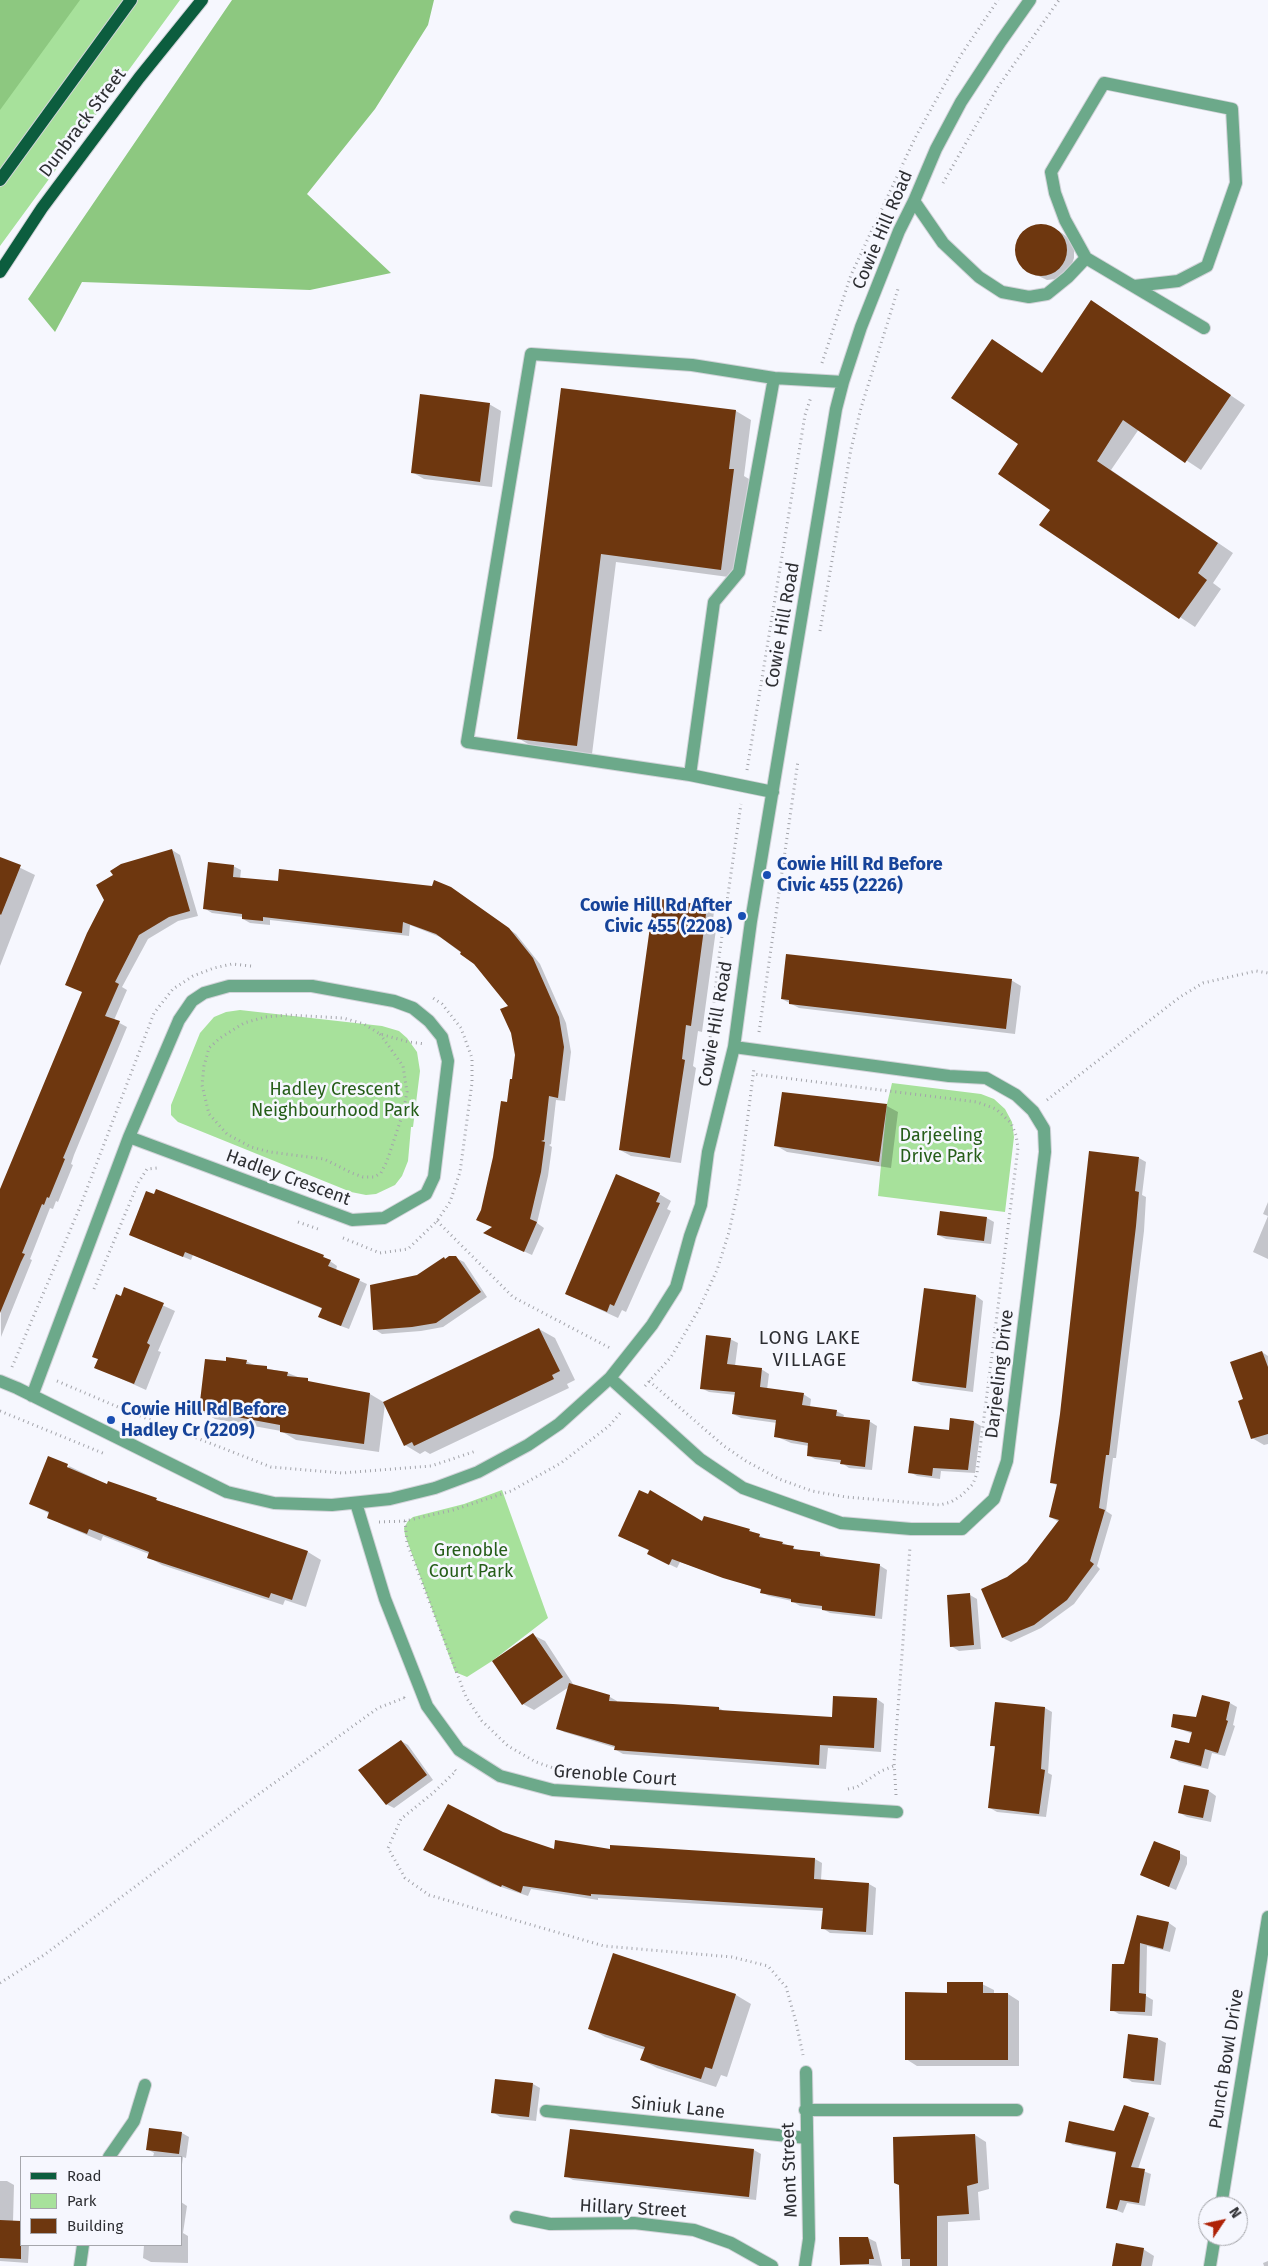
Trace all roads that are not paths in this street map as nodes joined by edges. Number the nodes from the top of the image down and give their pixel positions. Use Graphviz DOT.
graph roads {
  1 [pos="131,0"];
  2 [pos="202,0"];
  3 [pos="1030,0"];
  4 [pos="0,180"];
  5 [pos="914,202"];
  6 [pos="1086,258"];
  7 [pos="0,272"];
  8 [pos="1134,286"];
  9 [pos="1204,328"];
  10 [pos="774,378"];
  11 [pos="843,382"];
  12 [pos="690,775"];
  13 [pos="772,792"];
  14 [pos="734,1048"];
  15 [pos="129,1137"];
  16 [pos="610,1378"];
  17 [pos="0,1381"];
  18 [pos="32,1396"];
  19 [pos="356,1503"];
  20 [pos="896,1812"];
  21 [pos="1268,1917"];
  22 [pos="806,2072"];
  23 [pos="145,2084"];
  24 [pos="806,2110"];
  25 [pos="1017,2110"];
  26 [pos="546,2111"];
  27 [pos="807,2138"];
  28 [pos="110,2156"];
  29 [pos="1222,2196"];
  30 [pos="516,2217"];
  31 [pos="83,2246"];
  32 [pos="1213,2246"];
  33 [pos="80,2266"];
  34 [pos="772,2266"];
  35 [pos="805,2266"];
  36 [pos="1210,2266"];
  1 -- 4 [label="main road, Dunbrack Street"];
  2 -- 7 [label="main road, Dunbrack Street"];
  3 -- 5 [label="street, Cowie Hill Road"];
  5 -- 6 [label="street"];
  5 -- 11 [label="street, Cowie Hill Road"];
  6 -- 8 [label="street"];
  6 -- 8 [label="street"];
  8 -- 9 [label="street"];
  10 -- 11 [label="street"];
  10 -- 12 [label="street"];
  10 -- 12 [label="street"];
  11 -- 13 [label="street, Cowie Hill Road"];
  12 -- 13 [label="street"];
  13 -- 14 [label="street, Cowie Hill Road"];
  14 -- 16 [label="street, Cowie Hill Road"];
  14 -- 16 [label="street, Darjeeling Drive"];
  15 -- 15 [label="street, Hadley Crescent"];
  15 -- 18 [label="street, Hadley Crescent"];
  16 -- 19 [label="street, Cowie Hill Road"];
  17 -- 18 [label="street, Cowie Hill Road"];
  18 -- 19 [label="street, Cowie Hill Road"];
  19 -- 20 [label="street, Grenoble Court"];
  21 -- 29 [label="street, Punch Bowl Drive"];
  22 -- 24 [label="street, Mont Street"];
  23 -- 28 [label="street"];
  24 -- 25 [label="street"];
  24 -- 27 [label="street, Mont Street"];
  26 -- 27 [label="street, Siniuk Lane"];
  27 -- 35 [label="street, Mont Street"];
  30 -- 34 [label="street, Hillary Street"];
  31 -- 33 [label="street"];
  32 -- 36 [label="street"];
}
